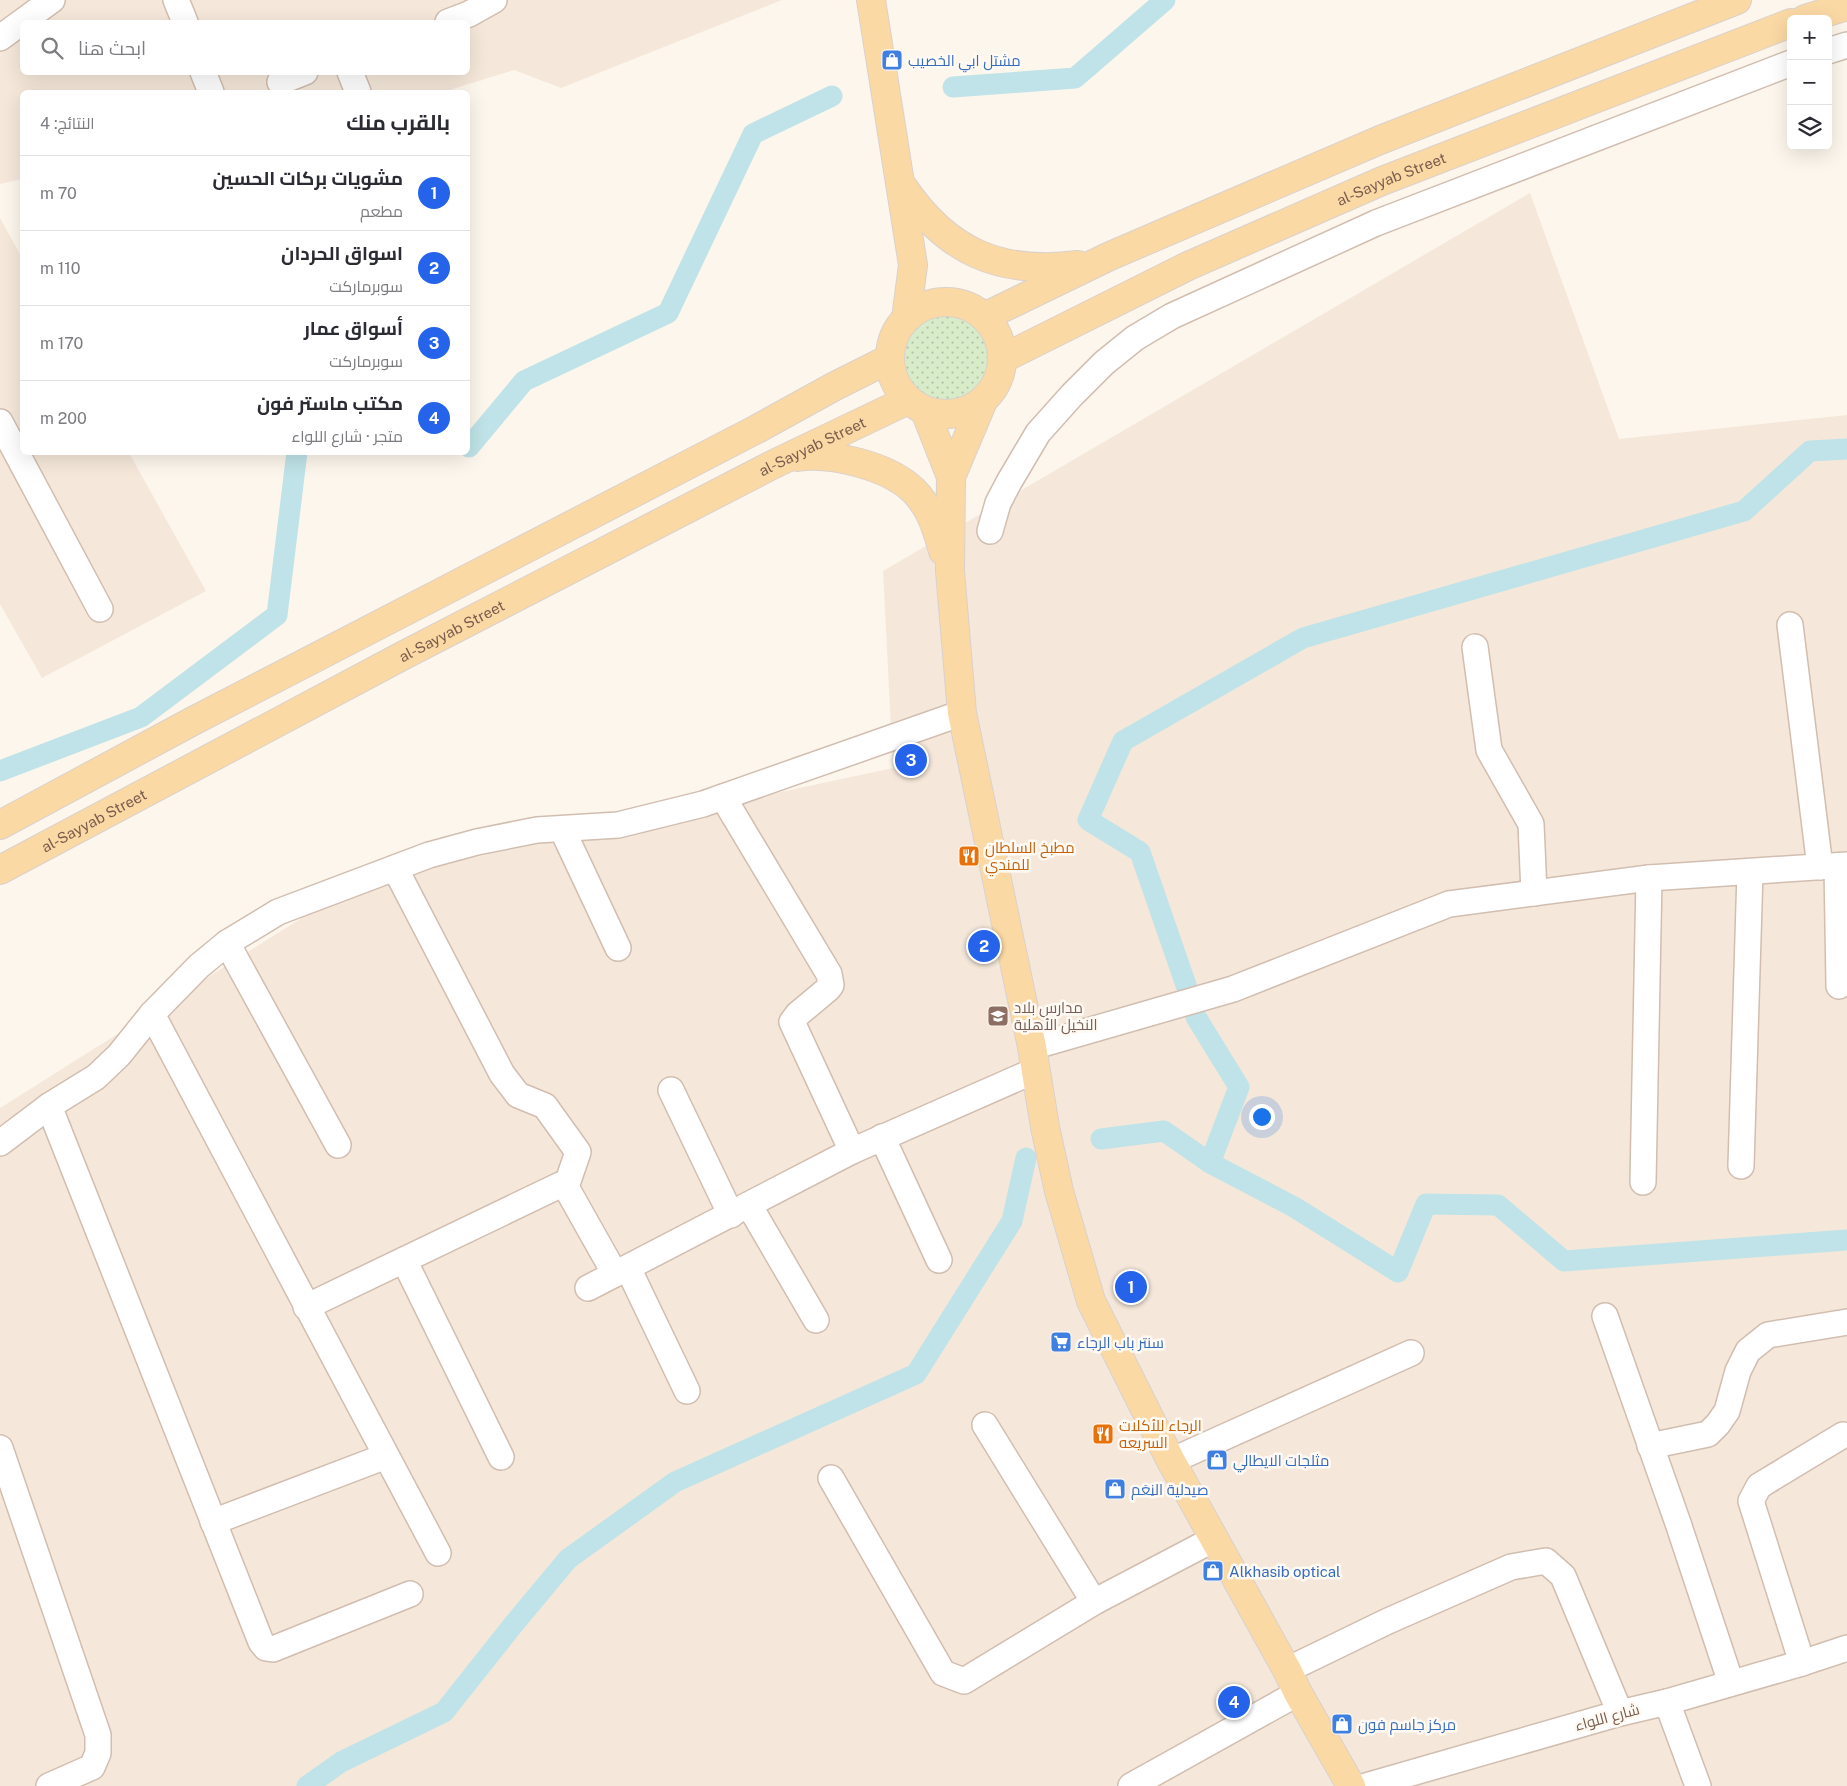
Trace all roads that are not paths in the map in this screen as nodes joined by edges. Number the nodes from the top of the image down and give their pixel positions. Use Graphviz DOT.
graph roads {
  1 [pos="52,0"];
  2 [pos="176,0"];
  3 [pos="494,0"];
  4 [pos="871,0"];
  5 [pos="1737,0"];
  6 [pos="1847,6"];
  7 [pos="1818,15"];
  8 [pos="25,20"];
  9 [pos="183,20"];
  10 [pos="453,20"];
  11 [pos="20,23"];
  12 [pos="1787,25"];
  13 [pos="0,38"];
  14 [pos="1847,46"];
  15 [pos="1832,50"];
  16 [pos="1787,64"];
  17 [pos="204,75"];
  18 [pos="298,75"];
  19 [pos="351,75"];
  20 [pos="280,82"];
  21 [pos="210,90"];
  22 [pos="357,90"];
  23 [pos="900,183"];
  24 [pos="1110,256"];
  25 [pos="913,265"];
  26 [pos="946,302"];
  27 [pos="984,317"];
  28 [pos="906,318"];
  29 [pos="890,359"];
  30 [pos="1002,359"];
  31 [pos="983,401"];
  32 [pos="917,406"];
  33 [pos="0,422"];
  34 [pos="788,458"];
  35 [pos="951,477"];
  36 [pos="990,531"];
  37 [pos="950,571"];
  38 [pos="100,609"];
  39 [pos="1790,625"];
  40 [pos="1475,647"];
  41 [pos="962,713"];
  42 [pos="723,797"];
  43 [pos="0,824"];
  44 [pos="562,829"];
  45 [pos="1835,866"];
  46 [pos="395,868"];
  47 [pos="0,870"];
  48 [pos="1750,872"];
  49 [pos="1649,878"];
  50 [pos="1534,893"];
  51 [pos="227,943"];
  52 [pos="618,948"];
  53 [pos="1839,986"];
  54 [pos="152,1014"];
  55 [pos="1034,1059"];
  56 [pos="671,1090"];
  57 [pos="49,1106"];
  58 [pos="882,1137"];
  59 [pos="0,1143"];
  60 [pos="338,1145"];
  61 [pos="852,1151"];
  62 [pos="1741,1166"];
  63 [pos="1642,1182"];
  64 [pos="566,1186"];
  65 [pos="740,1210"];
  66 [pos="404,1260"];
  67 [pos="939,1260"];
  68 [pos="622,1271"];
  69 [pos="588,1288"];
  70 [pos="306,1307"];
  71 [pos="1605,1316"];
  72 [pos="816,1320"];
  73 [pos="1847,1322"];
  74 [pos="1412,1353"];
  75 [pos="688,1391"];
  76 [pos="985,1425"];
  77 [pos="1844,1435"];
  78 [pos="1650,1446"];
  79 [pos="0,1448"];
  80 [pos="386,1456"];
  81 [pos="500,1457"];
  82 [pos="1171,1460"];
  83 [pos="831,1478"];
  84 [pos="213,1522"];
  85 [pos="1214,1539"];
  86 [pos="438,1553"];
  87 [pos="410,1594"];
  88 [pos="1094,1602"];
  89 [pos="1847,1648"];
  90 [pos="1802,1663"];
  91 [pos="1292,1681"];
  92 [pos="1731,1682"];
  93 [pos="1666,1702"];
  94 [pos="1620,1713"];
  95 [pos="1350,1784"];
  96 [pos="48,1786"];
  97 [pos="1131,1786"];
  98 [pos="1698,1786"];
  1 -- 8 [label="street"];
  2 -- 9 [label="street"];
  3 -- 10 [label="street"];
  4 -- 23 [label="main road"];
  5 -- 24 [label="main road"];
  6 -- 7 [label="main road"];
  11 -- 13 [label="street"];
  12 -- 30 [label="main road, al-Sayyab Street"];
  14 -- 15 [label="street"];
  16 -- 36 [label="street"];
  17 -- 21 [label="street"];
  18 -- 20 [label="street"];
  19 -- 22 [label="street"];
  23 -- 24 [label="main road"];
  23 -- 25 [label="main road"];
  24 -- 27 [label="main road"];
  25 -- 26 [label="main road"];
  25 -- 28 [label="main road"];
  26 -- 27 [label="main road"];
  26 -- 28 [label="main road"];
  27 -- 30 [label="main road"];
  28 -- 29 [label="main road"];
  29 -- 32 [label="main road"];
  29 -- 43 [label="main road"];
  30 -- 31 [label="main road"];
  31 -- 32 [label="main road"];
  31 -- 35 [label="main road"];
  32 -- 34 [label="main road, al-Sayyab Street"];
  32 -- 35 [label="main road"];
  33 -- 38 [label="street"];
  34 -- 37 [label="main road"];
  34 -- 47 [label="main road, al-Sayyab Street"];
  35 -- 37 [label="main road"];
  37 -- 41 [label="main road"];
  39 -- 45 [label="street"];
  40 -- 50 [label="street"];
  41 -- 42 [label="street"];
  41 -- 55 [label="main road"];
  42 -- 44 [label="street"];
  42 -- 61 [label="street"];
  44 -- 46 [label="street"];
  44 -- 52 [label="street"];
  45 -- 48 [label="street"];
  45 -- 53 [label="street"];
  46 -- 51 [label="street"];
  46 -- 64 [label="street"];
  48 -- 49 [label="street"];
  48 -- 62 [label="street"];
  49 -- 50 [label="street"];
  49 -- 63 [label="street"];
  50 -- 55 [label="street"];
  51 -- 54 [label="street"];
  51 -- 60 [label="street"];
  54 -- 57 [label="street"];
  54 -- 70 [label="street"];
  55 -- 58 [label="street"];
  55 -- 82 [label="main road"];
  56 -- 65 [label="street"];
  57 -- 59 [label="street"];
  57 -- 84 [label="street"];
  58 -- 61 [label="street"];
  58 -- 67 [label="street"];
  61 -- 65 [label="street"];
  64 -- 66 [label="street"];
  64 -- 68 [label="street"];
  65 -- 68 [label="street"];
  65 -- 72 [label="street"];
  66 -- 70 [label="street"];
  66 -- 81 [label="street"];
  68 -- 69 [label="street"];
  68 -- 75 [label="street"];
  70 -- 80 [label="street"];
  71 -- 78 [label="street"];
  73 -- 78 [label="street"];
  74 -- 82 [label="street"];
  76 -- 88 [label="street"];
  77 -- 90 [label="street"];
  78 -- 92 [label="street"];
  79 -- 96 [label="street"];
  80 -- 84 [label="street"];
  80 -- 86 [label="street"];
  82 -- 85 [label="main road"];
  83 -- 88 [label="street"];
  84 -- 87 [label="street"];
  85 -- 88 [label="street"];
  85 -- 91 [label="main road"];
  89 -- 90 [label="street, شارع اللواء"];
  90 -- 92 [label="street, شارع اللواء"];
  91 -- 94 [label="street"];
  91 -- 95 [label="main road"];
  91 -- 97 [label="street"];
  92 -- 93 [label="street, شارع اللواء"];
  93 -- 94 [label="street, شارع اللواء"];
  93 -- 98 [label="street"];
  94 -- 95 [label="street, شارع اللواء"];
}
